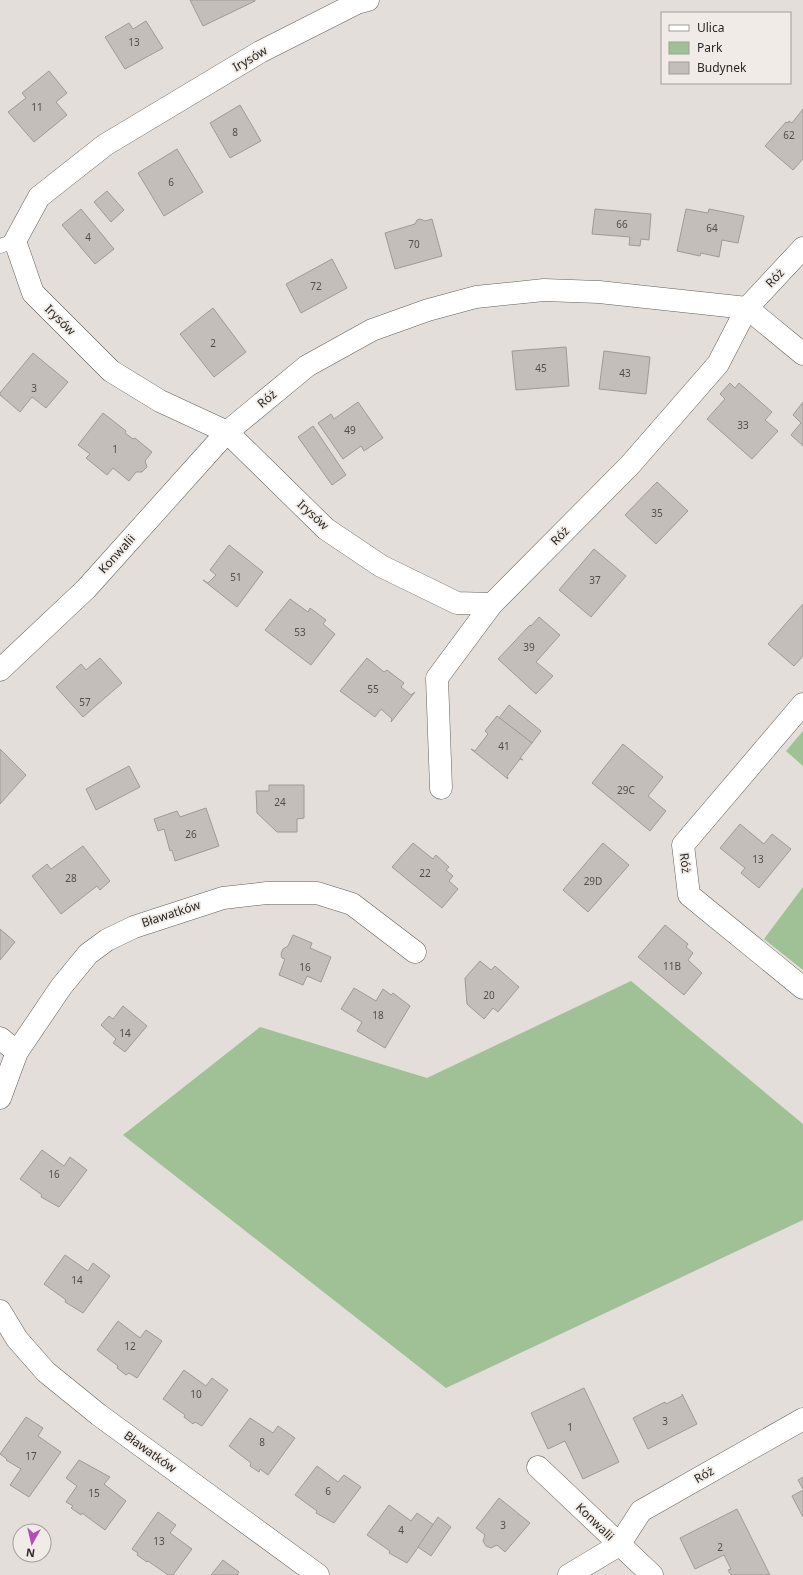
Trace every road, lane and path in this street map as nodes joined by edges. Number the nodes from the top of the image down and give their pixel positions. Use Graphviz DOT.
graph roads {
  1 [pos="368,0"];
  2 [pos="7,243"];
  3 [pos="803,248"];
  4 [pos="747,308"];
  5 [pos="803,354"];
  6 [pos="227,432"];
  7 [pos="492,604"];
  8 [pos="0,670"];
  9 [pos="803,704"];
  10 [pos="441,788"];
  11 [pos="415,952"];
  12 [pos="803,988"];
  13 [pos="0,1038"];
  14 [pos="18,1052"];
  15 [pos="0,1098"];
  16 [pos="0,1311"];
  17 [pos="803,1419"];
  18 [pos="538,1467"];
  19 [pos="619,1545"];
  20 [pos="318,1575"];
  21 [pos="569,1575"];
  22 [pos="652,1575"];
  1 -- 2 [label="street, Irysów"];
  2 -- 6 [label="street, Irysów"];
  3 -- 4 [label="street, Róż"];
  4 -- 5 [label="street"];
  4 -- 6 [label="street, Róż"];
  4 -- 7 [label="street, Róż"];
  6 -- 7 [label="street, Irysów"];
  6 -- 8 [label="street, Konwalii"];
  7 -- 10 [label="street, Róż"];
  9 -- 12 [label="street, Róż"];
  11 -- 14 [label="street, Bławatków"];
  13 -- 14 [label="street"];
  14 -- 15 [label="street, Bławatków"];
  16 -- 20 [label="street, Bławatków"];
  17 -- 19 [label="street, Róż"];
  18 -- 19 [label="street, Konwalii"];
  19 -- 21 [label="street"];
  19 -- 22 [label="street, Konwalii"];
}
